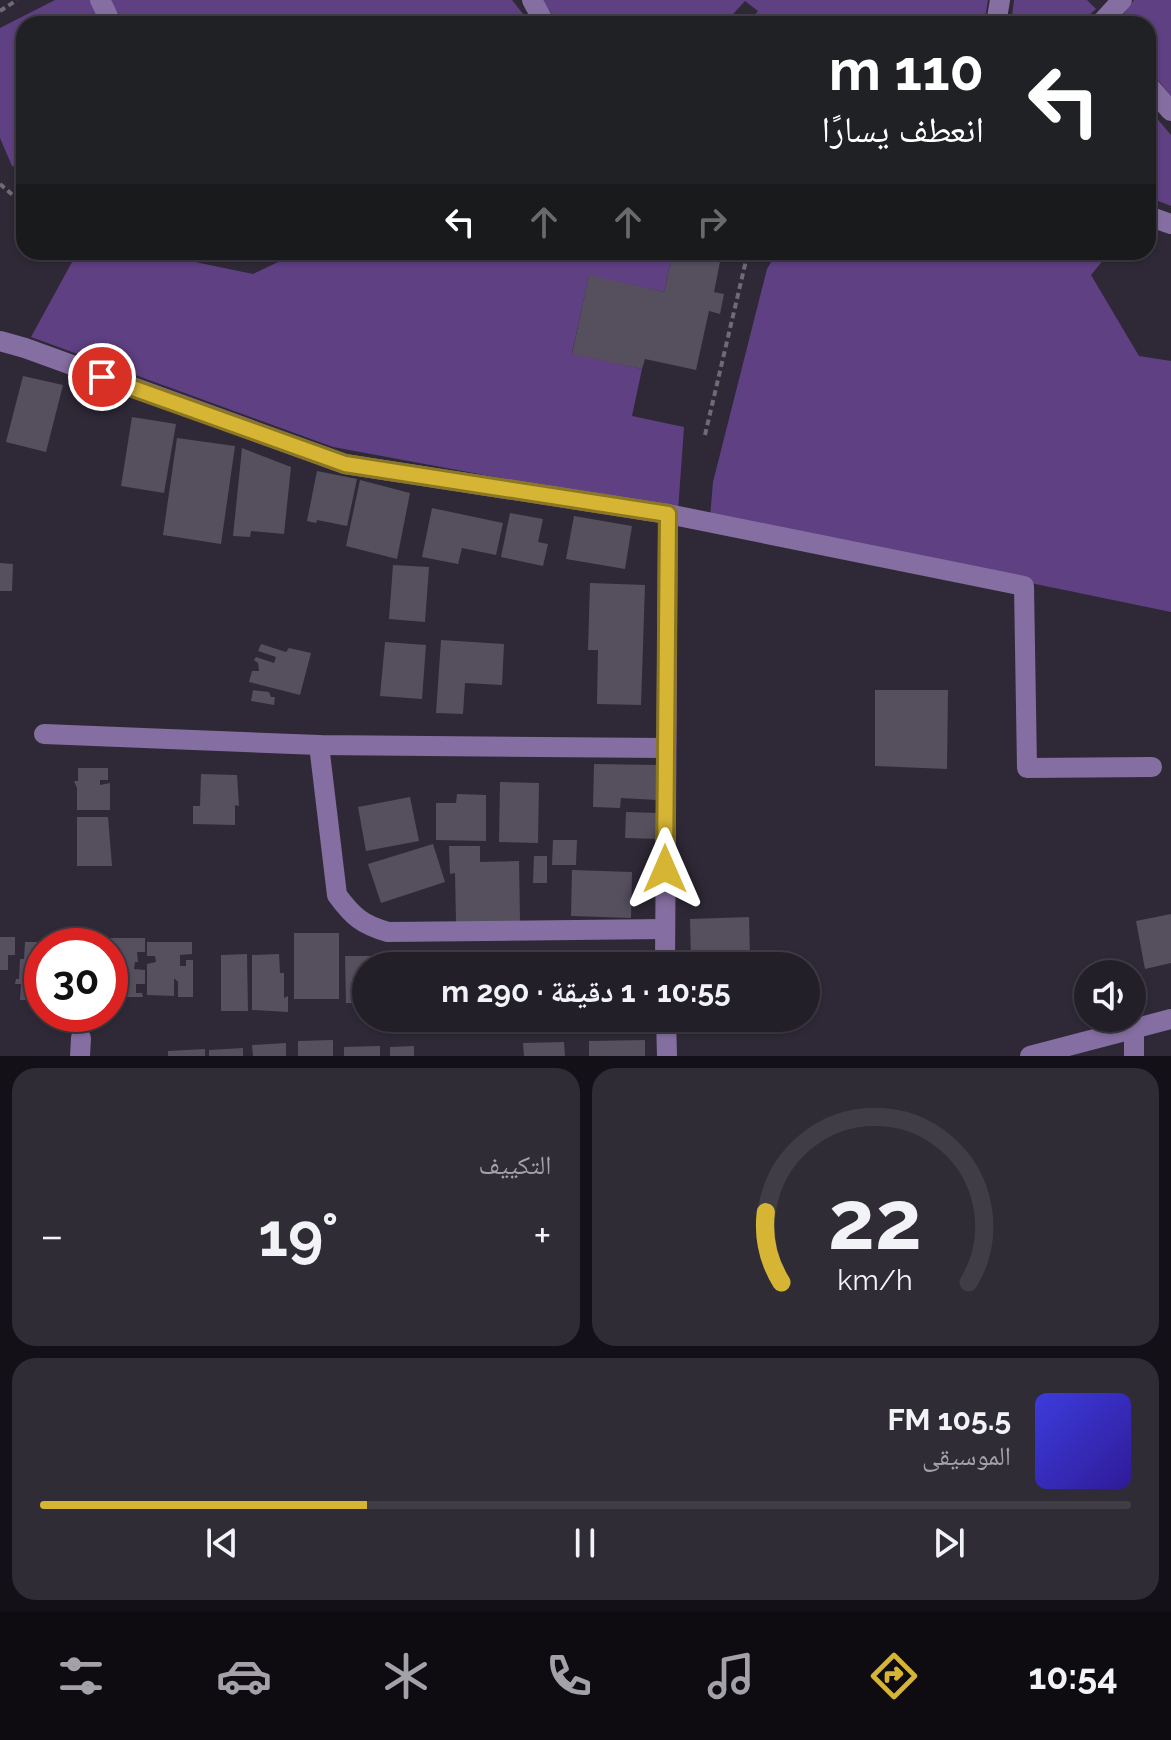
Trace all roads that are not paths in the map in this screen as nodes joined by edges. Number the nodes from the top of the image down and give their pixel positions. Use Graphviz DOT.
graph roads {
  1 [pos="1156,94"];
  2 [pos="1171,111"];
  3 [pos="0,341"];
  4 [pos="668,514"];
  5 [pos="44,734"];
  6 [pos="319,745"];
  7 [pos="665,748"];
  8 [pos="1152,767"];
  9 [pos="665,929"];
  10 [pos="665,952"];
  11 [pos="1171,1019"];
  12 [pos="1146,1024"];
  13 [pos="666,1032"];
  14 [pos="1116,1032"];
  15 [pos="1134,1032"];
  16 [pos="667,1056"];
  17 [pos="1030,1056"];
  18 [pos="1134,1056"];
  1 -- 2 [label="street"];
  3 -- 4 [label="street"];
  4 -- 7 [label="street"];
  4 -- 8 [label="street"];
  5 -- 6 [label="street"];
  6 -- 7 [label="street"];
  6 -- 9 [label="street"];
  7 -- 9 [label="street"];
  9 -- 10 [label="street"];
  11 -- 12 [label="street"];
  13 -- 16 [label="street"];
  14 -- 17 [label="street"];
  15 -- 18 [label="street"];
}
